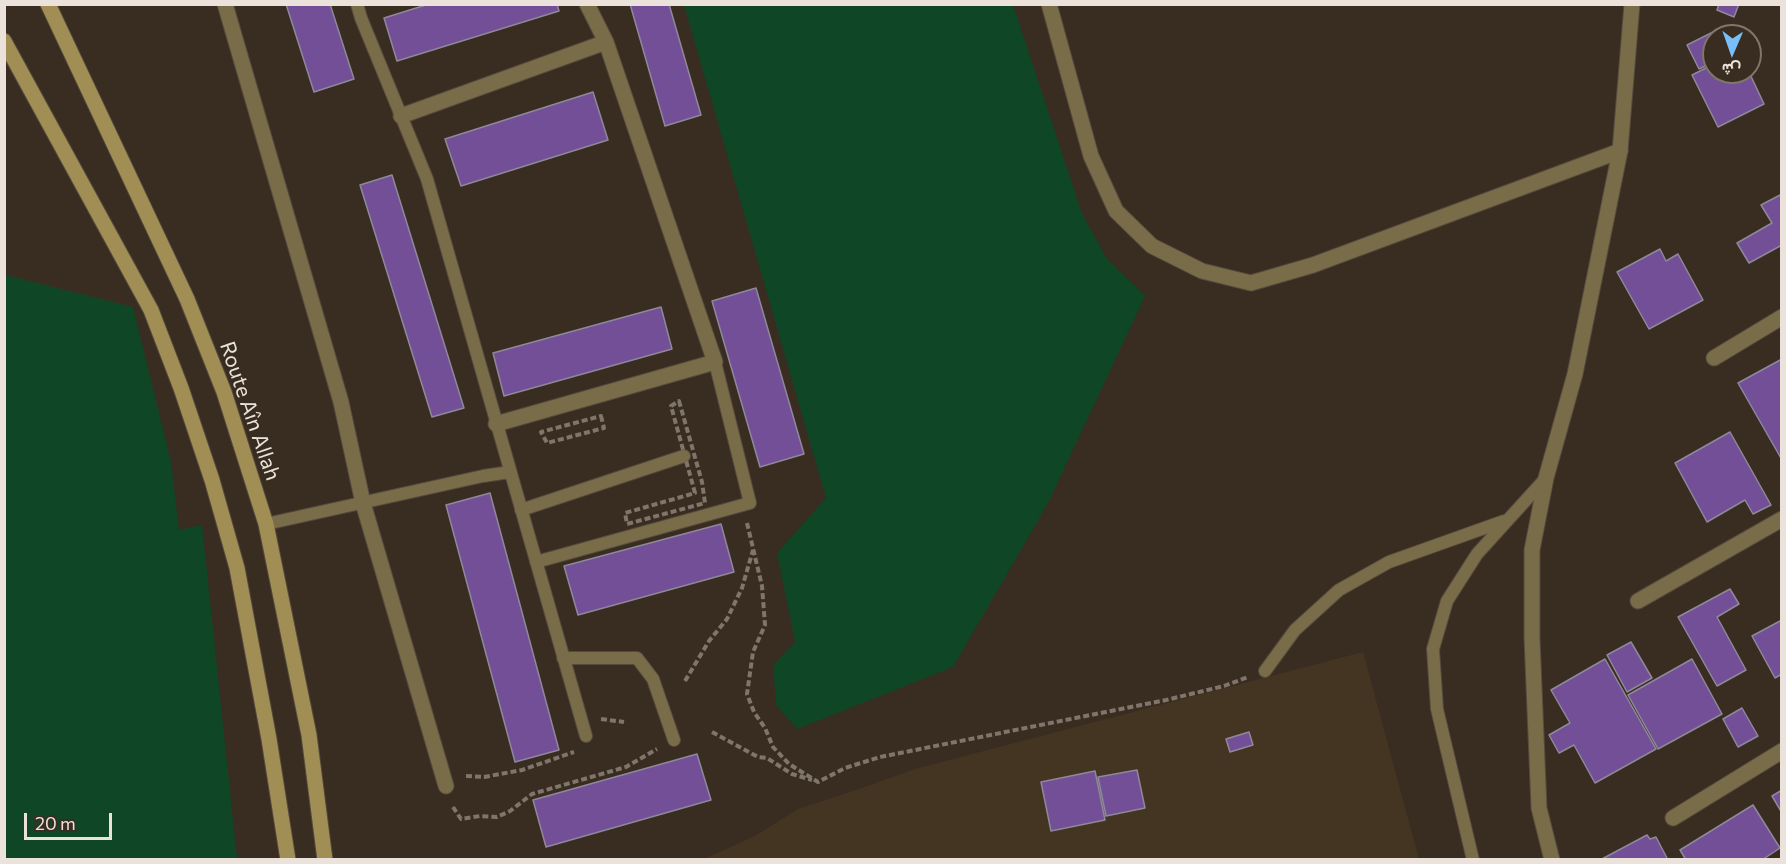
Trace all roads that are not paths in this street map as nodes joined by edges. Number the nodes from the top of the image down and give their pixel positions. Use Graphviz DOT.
graph roads {
  1 [pos="48,4"];
  2 [pos="225,4"];
  3 [pos="357,4"];
  4 [pos="587,4"];
  5 [pos="1049,4"];
  6 [pos="1632,4"];
  7 [pos="4,41"];
  8 [pos="606,42"];
  9 [pos="401,116"];
  10 [pos="1620,151"];
  11 [pos="1782,317"];
  12 [pos="1714,358"];
  13 [pos="715,362"];
  14 [pos="496,424"];
  15 [pos="684,456"];
  16 [pos="510,472"];
  17 [pos="1546,478"];
  18 [pos="363,503"];
  19 [pos="521,510"];
  20 [pos="1782,519"];
  21 [pos="1507,520"];
  22 [pos="266,524"];
  23 [pos="536,562"];
  24 [pos="1638,601"];
  25 [pos="564,657"];
  26 [pos="1265,671"];
  27 [pos="586,736"];
  28 [pos="674,740"];
  29 [pos="1782,751"];
  30 [pos="446,786"];
  31 [pos="1673,818"];
  32 [pos="288,860"];
  33 [pos="325,860"];
  34 [pos="1473,860"];
  35 [pos="1552,860"];
  1 -- 22 [label="main road, Route Aîn Allah"];
  2 -- 18 [label="street"];
  3 -- 9 [label="lane"];
  4 -- 8 [label="street"];
  5 -- 10 [label="street"];
  6 -- 10 [label="street"];
  7 -- 32 [label="main road"];
  8 -- 9 [label="street"];
  8 -- 13 [label="street"];
  9 -- 14 [label="lane"];
  10 -- 17 [label="street"];
  11 -- 12 [label="street"];
  13 -- 14 [label="street"];
  13 -- 23 [label="lane"];
  14 -- 16 [label="lane"];
  15 -- 19 [label="lane"];
  16 -- 18 [label="lane"];
  16 -- 19 [label="lane"];
  17 -- 21 [label="lane"];
  17 -- 35 [label="street"];
  18 -- 22 [label="lane"];
  18 -- 30 [label="street"];
  19 -- 23 [label="lane"];
  20 -- 24 [label="street"];
  21 -- 26 [label="lane"];
  21 -- 34 [label="lane"];
  22 -- 33 [label="main road, Route Aîn Allah"];
  23 -- 25 [label="lane"];
  25 -- 27 [label="lane"];
  25 -- 28 [label="lane"];
  29 -- 31 [label="street"];
}
